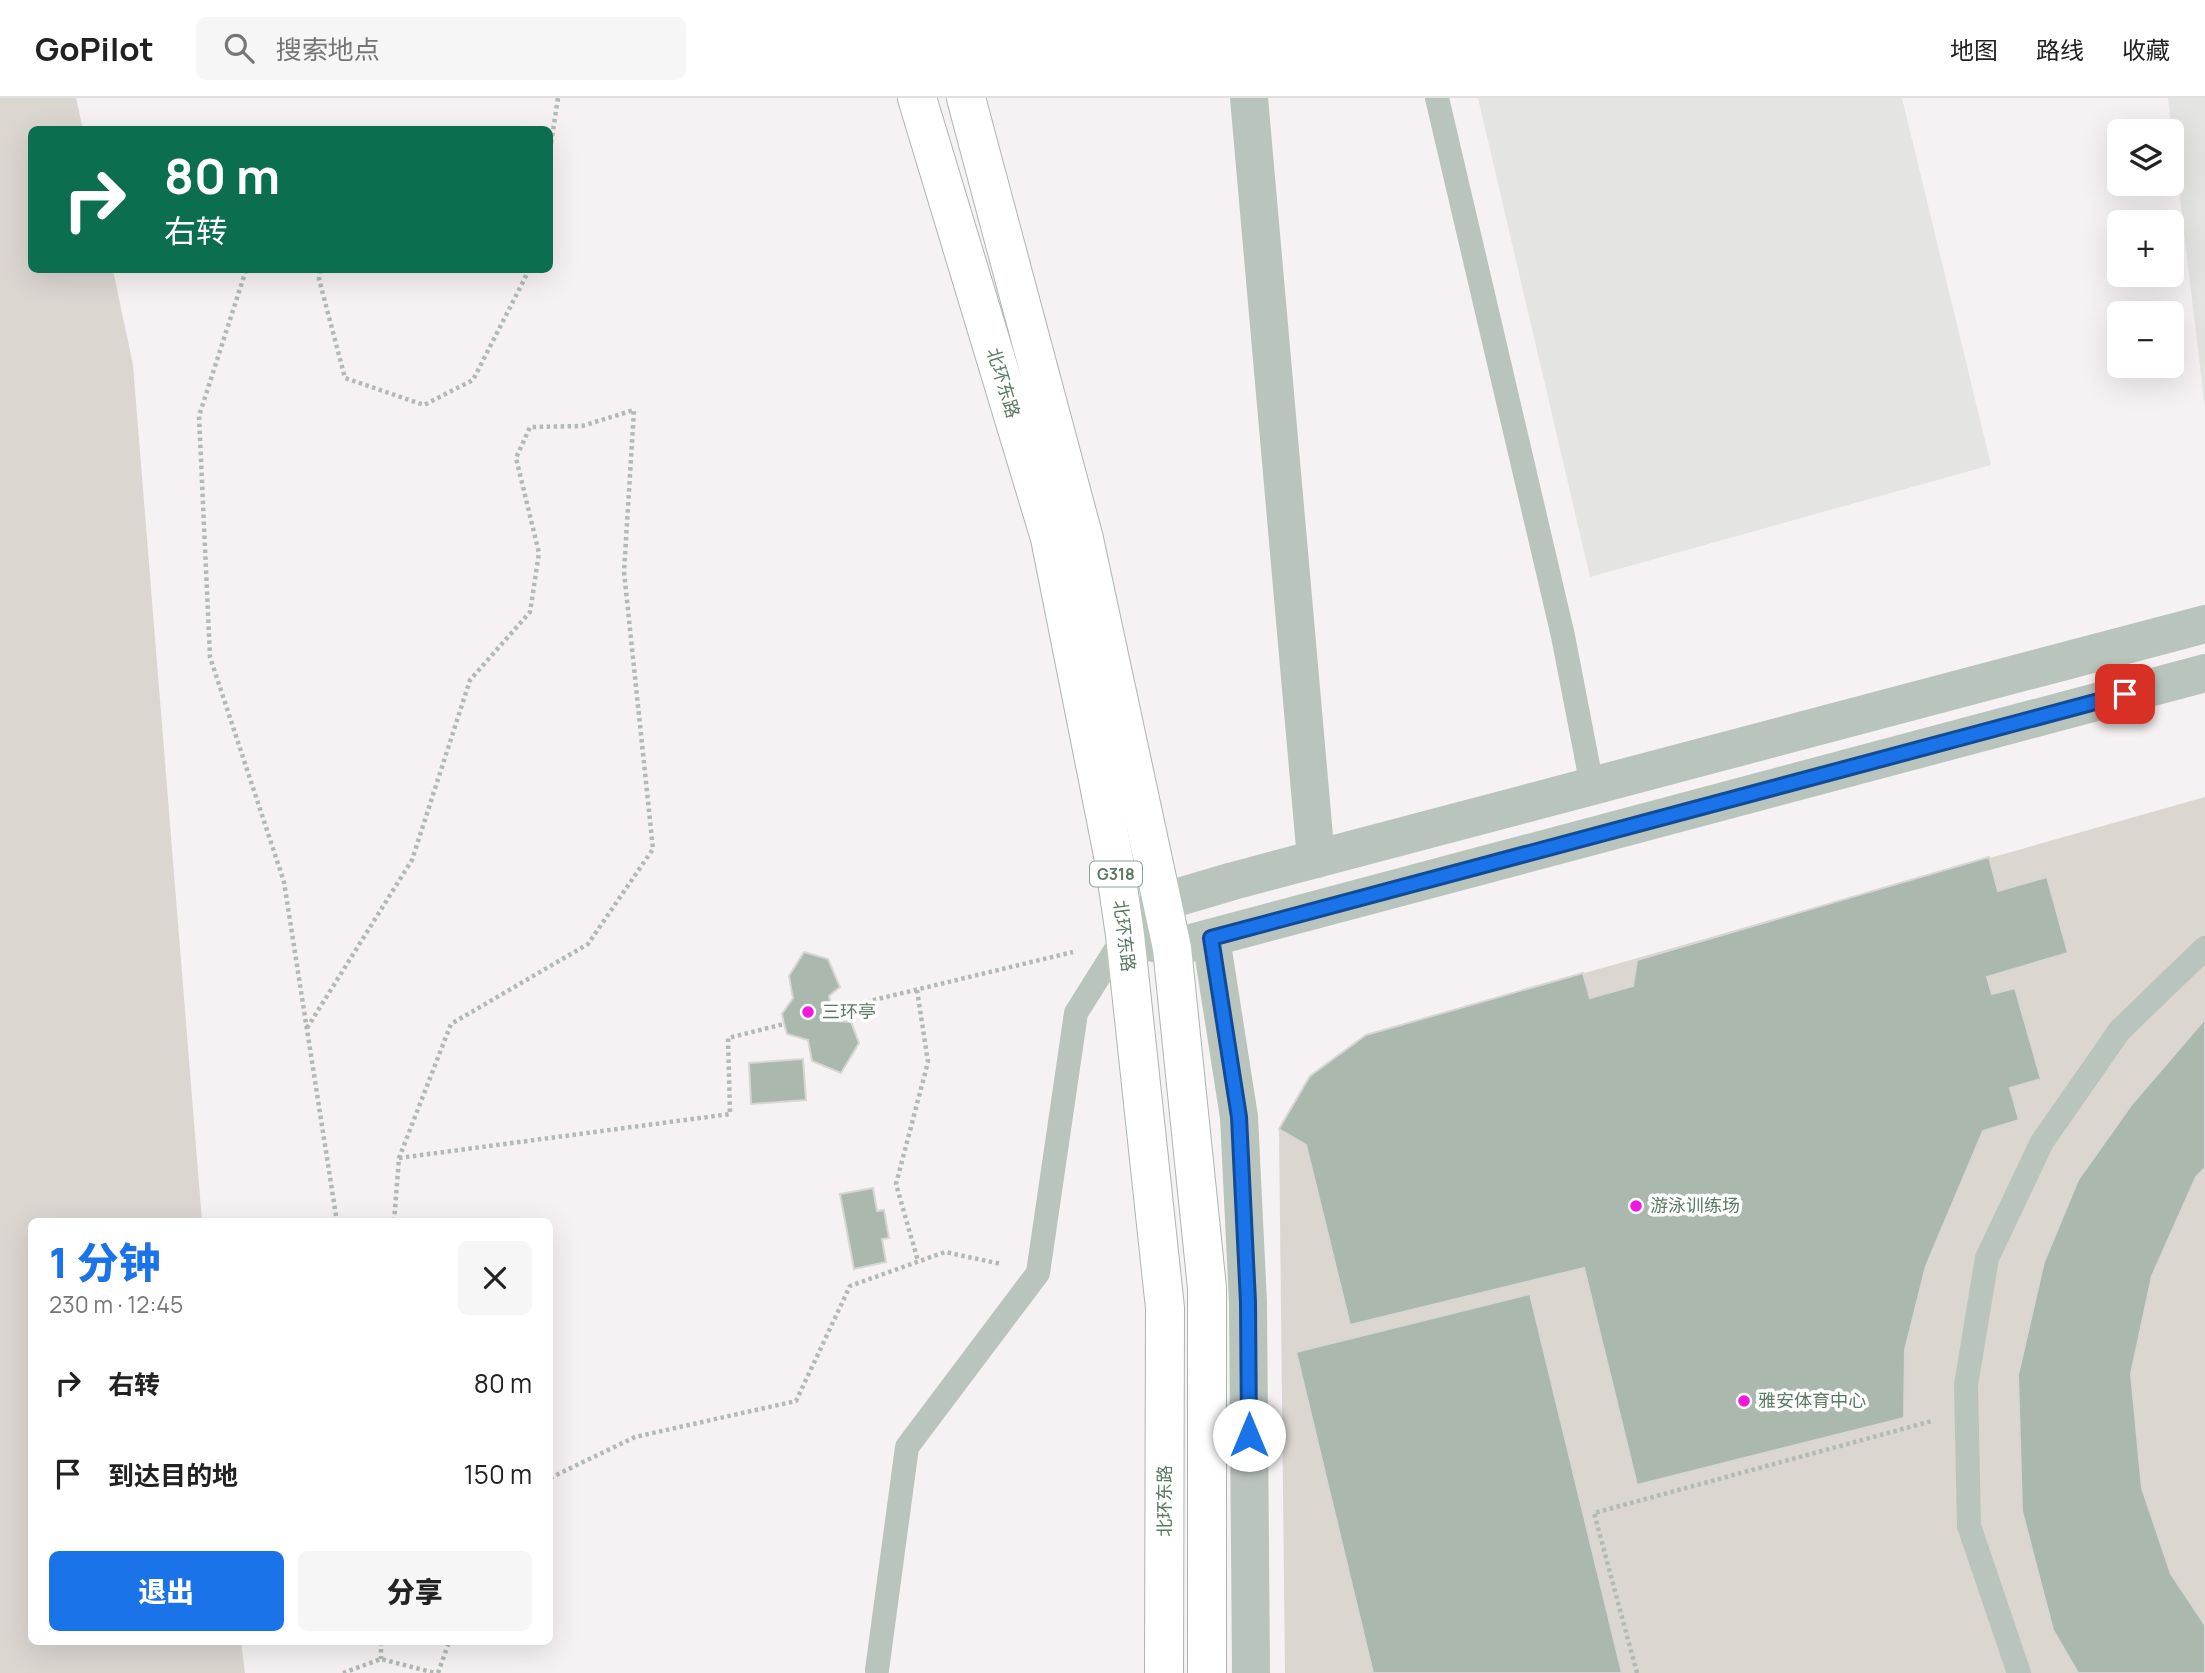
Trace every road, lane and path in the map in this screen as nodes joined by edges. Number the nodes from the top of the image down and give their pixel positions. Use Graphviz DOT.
graph roads {
  1 [pos="558,98"];
  2 [pos="917,98"];
  3 [pos="966,98"];
  4 [pos="1249,98"];
  5 [pos="1437,98"];
  6 [pos="553,130"];
  7 [pos="245,273"];
  8 [pos="320,273"];
  9 [pos="527,273"];
  10 [pos="2205,624"];
  11 [pos="2205,673"];
  12 [pos="1592,786"];
  13 [pos="1316,859"];
  14 [pos="1162,902"];
  15 [pos="1125,935"];
  16 [pos="1211,938"];
  17 [pos="1172,948"];
  18 [pos="2205,948"];
  19 [pos="1073,952"];
  20 [pos="917,990"];
  21 [pos="832,1010"];
  22 [pos="784,1024"];
  23 [pos="307,1028"];
  24 [pos="399,1158"];
  25 [pos="336,1218"];
  26 [pos="394,1218"];
  27 [pos="918,1261"];
  28 [pos="1038,1273"];
  29 [pos="1967,1411"];
  30 [pos="553,1477"];
  31 [pos="381,1645"];
  32 [pos="448,1645"];
  33 [pos="381,1660"];
  34 [pos="877,1670"];
  35 [pos="343,1673"];
  36 [pos="436,1673"];
  37 [pos="1164,1673"];
  38 [pos="1207,1673"];
  39 [pos="1251,1673"];
  40 [pos="1637,1673"];
  41 [pos="2019,1673"];
  1 -- 6 [label="path"];
  2 -- 15 [label="highway, 北环东路 / G318"];
  3 -- 14 [label="highway, G318"];
  4 -- 13 [label="street"];
  5 -- 12 [label="lane"];
  7 -- 23 [label="path"];
  8 -- 9 [label="path"];
  10 -- 12 [label="street"];
  11 -- 16 [label="street"];
  12 -- 13 [label="street"];
  13 -- 14 [label="street"];
  14 -- 15 [label="street"];
  14 -- 17 [label="highway, G318"];
  15 -- 17 [label="street"];
  15 -- 28 [label="lane"];
  15 -- 37 [label="highway, 北环东路 / G318"];
  16 -- 17 [label="street"];
  16 -- 39 [label="street"];
  17 -- 38 [label="highway, G318"];
  18 -- 29 [label="lane"];
  19 -- 20 [label="path"];
  20 -- 21 [label="path"];
  20 -- 27 [label="path"];
  22 -- 24 [label="path"];
  23 -- 24 [label="path"];
  23 -- 25 [label="path"];
  24 -- 26 [label="path"];
  27 -- 28 [label="path"];
  27 -- 30 [label="path"];
  28 -- 34 [label="lane"];
  29 -- 40 [label="path"];
  29 -- 41 [label="lane"];
  31 -- 33 [label="path"];
  32 -- 36 [label="path"];
  33 -- 35 [label="path"];
  33 -- 36 [label="path"];
}
